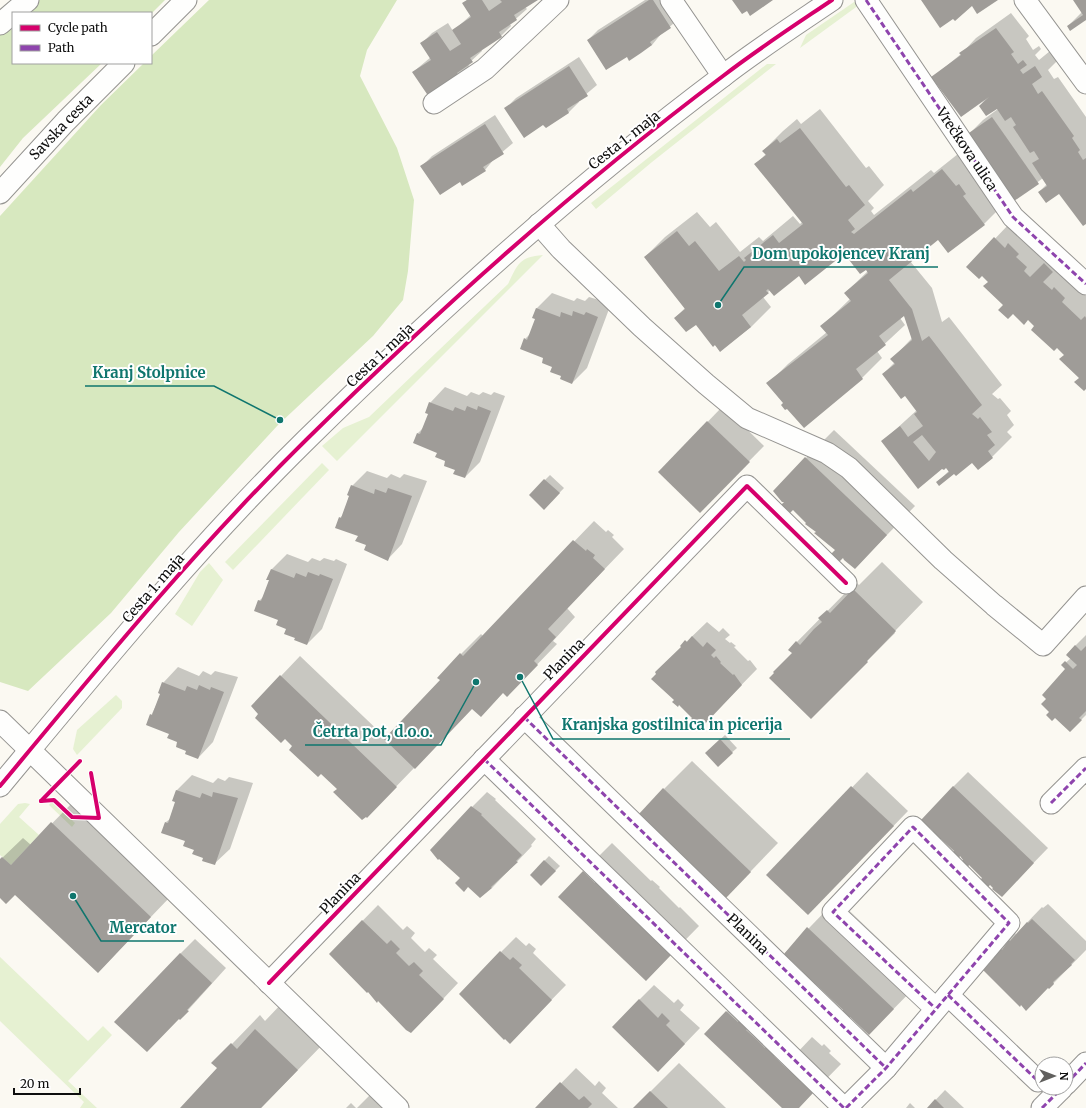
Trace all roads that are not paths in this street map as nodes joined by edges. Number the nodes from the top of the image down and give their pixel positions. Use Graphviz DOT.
graph roads {
  1 [pos="28,0"];
  2 [pos="186,0"];
  3 [pos="558,0"];
  4 [pos="671,0"];
  5 [pos="832,0"];
  6 [pos="866,0"];
  7 [pos="1025,0"];
  8 [pos="14,12"];
  9 [pos="12,14"];
  10 [pos="0,24"];
  11 [pos="152,34"];
  12 [pos="123,64"];
  13 [pos="723,76"];
  14 [pos="1086,83"];
  15 [pos="434,103"];
  16 [pos="0,193"];
  17 [pos="539,224"];
  18 [pos="1086,284"];
  19 [pos="846,583"];
  20 [pos="1086,597"];
  21 [pos="524,717"];
  22 [pos="0,721"];
  23 [pos="30,750"];
  24 [pos="484,759"];
  25 [pos="1086,768"];
  26 [pos="0,786"];
  27 [pos="1051,803"];
  28 [pos="269,983"];
  29 [pos="941,1002"];
  30 [pos="1086,1063"];
  31 [pos="886,1068"];
  32 [pos="1074,1076"];
  33 [pos="1034,1078"];
  34 [pos="1054,1096"];
  35 [pos="398,1108"];
  36 [pos="845,1108"];
  37 [pos="1042,1108"];
  1 -- 8 [label="street"];
  2 -- 11 [label="street"];
  3 -- 15 [label="street"];
  4 -- 13 [label="street"];
  5 -- 13 [label="street, Cesta 1. maja"];
  6 -- 18 [label="street, Vrečkova ulica"];
  7 -- 14 [label="street"];
  9 -- 10 [label="street"];
  12 -- 16 [label="street, Savska cesta"];
  13 -- 17 [label="street, Cesta 1. maja"];
  17 -- 20 [label="street"];
  17 -- 23 [label="street, Cesta 1. maja"];
  19 -- 21 [label="street, Planina"];
  21 -- 24 [label="street, Planina"];
  21 -- 31 [label="street, Planina"];
  22 -- 23 [label="street"];
  23 -- 26 [label="street, Cesta 1. maja"];
  23 -- 28 [label="street"];
  24 -- 28 [label="street, Planina"];
  24 -- 36 [label="street"];
  25 -- 27 [label="street"];
  28 -- 35 [label="street"];
  29 -- 29 [label="street"];
  29 -- 31 [label="street"];
  29 -- 33 [label="street"];
  30 -- 32 [label="street"];
  31 -- 36 [label="street"];
  34 -- 37 [label="street"];
}
